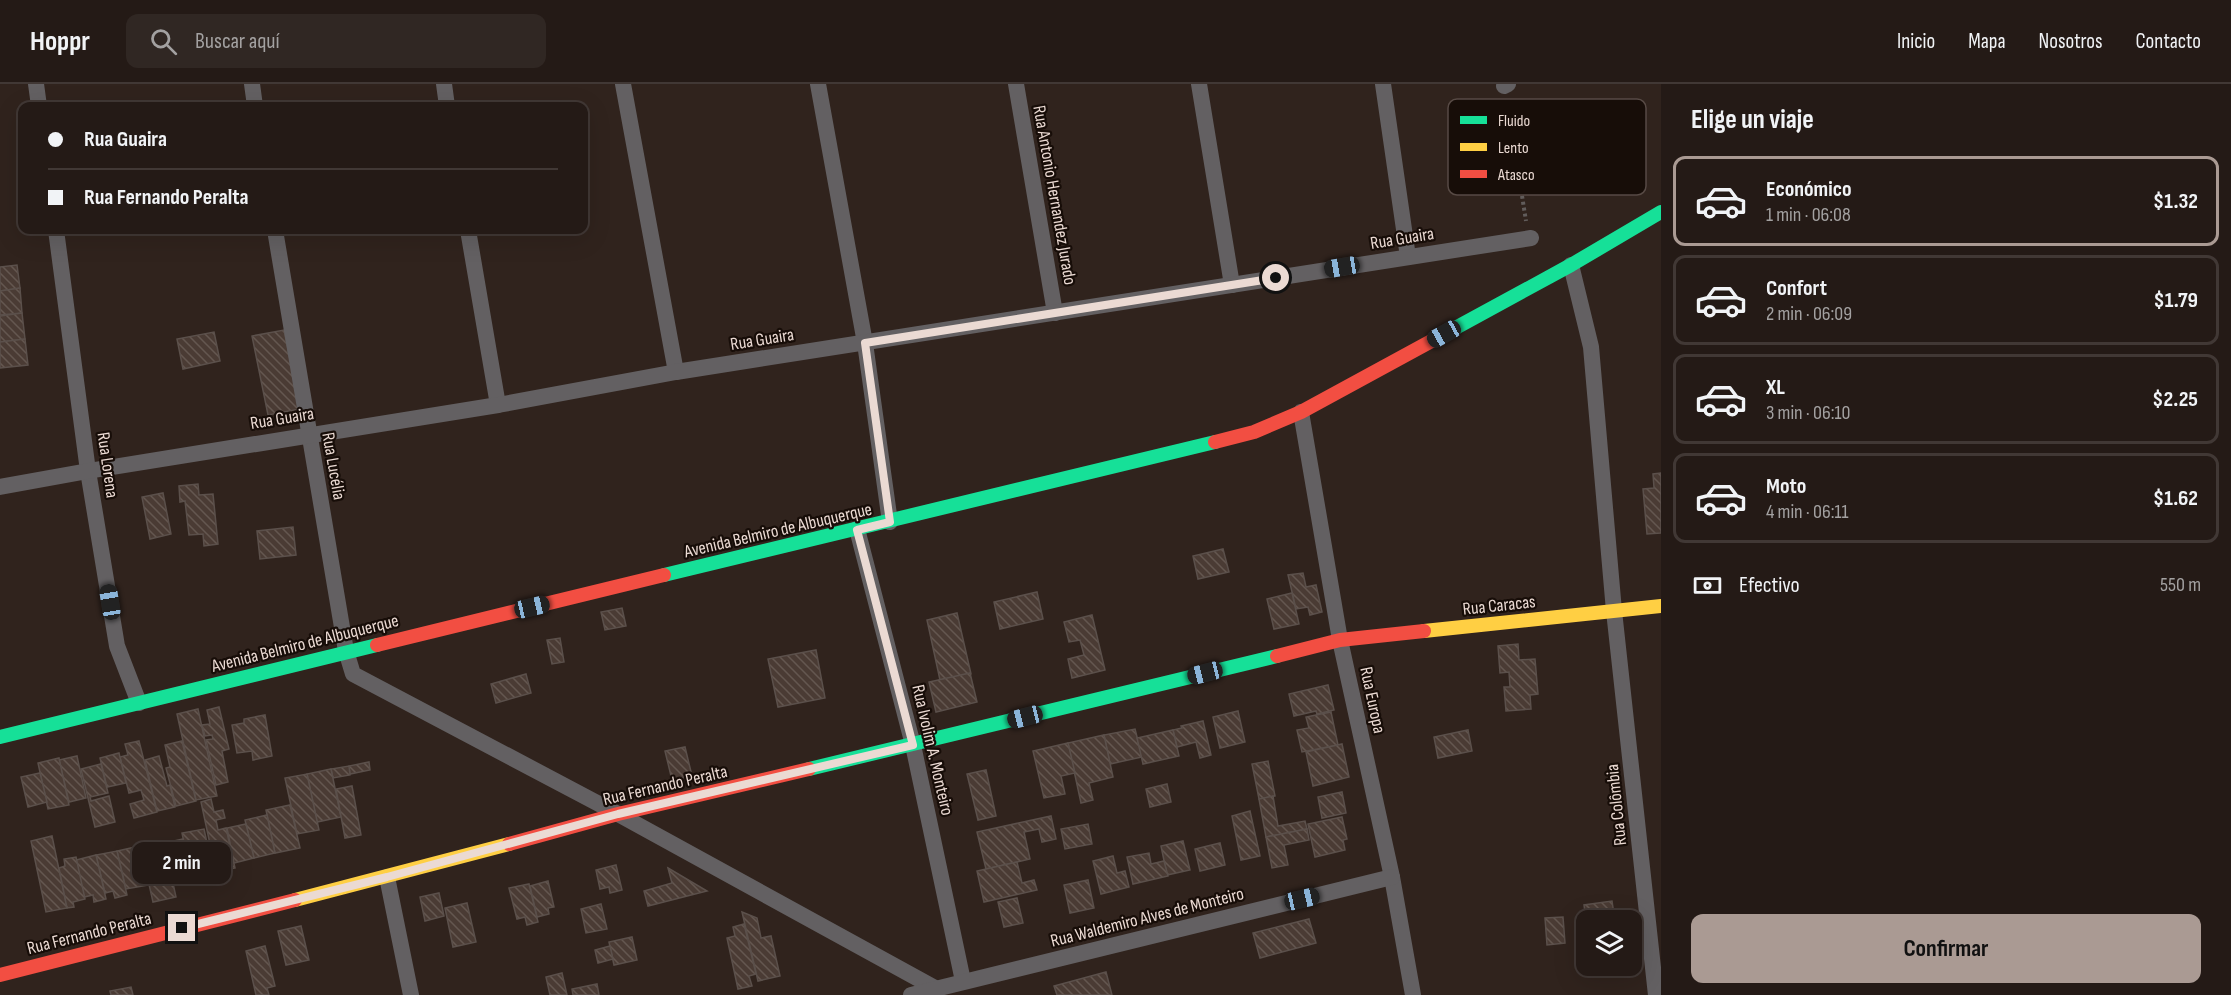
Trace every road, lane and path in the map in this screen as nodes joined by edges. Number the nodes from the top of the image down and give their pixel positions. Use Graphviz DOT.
graph roads {
  1 [pos="36,84"];
  2 [pos="252,84"];
  3 [pos="444,84"];
  4 [pos="623,84"];
  5 [pos="818,84"];
  6 [pos="1016,84"];
  7 [pos="1199,84"];
  8 [pos="1383,84"];
  9 [pos="38,102"];
  10 [pos="254,102"];
  11 [pos="446,102"];
  12 [pos="1523,195"];
  13 [pos="1661,212"];
  14 [pos="57,234"];
  15 [pos="277,234"];
  16 [pos="469,234"];
  17 [pos="1531,238"];
  18 [pos="1408,257"];
  19 [pos="1570,265"];
  20 [pos="1232,285"];
  21 [pos="1055,313"];
  22 [pos="865,343"];
  23 [pos="676,372"];
  24 [pos="498,405"];
  25 [pos="1301,412"];
  26 [pos="309,434"];
  27 [pos="88,471"];
  28 [pos="0,487"];
  29 [pos="890,522"];
  30 [pos="857,530"];
  31 [pos="1661,606"];
  32 [pos="1614,611"];
  33 [pos="1340,640"];
  34 [pos="346,651"];
  35 [pos="139,703"];
  36 [pos="0,737"];
  37 [pos="913,745"];
  38 [pos="618,814"];
  39 [pos="387,877"];
  40 [pos="1392,878"];
  41 [pos="0,975"];
  42 [pos="963,981"];
  43 [pos="935,988"];
  44 [pos="411,995"];
  45 [pos="911,995"];
  46 [pos="1413,995"];
  47 [pos="1656,995"];
  1 -- 9 [label="street"];
  2 -- 10 [label="street"];
  3 -- 11 [label="street"];
  4 -- 23 [label="street"];
  5 -- 22 [label="street"];
  6 -- 21 [label="street, Rua Antonio Hernandez Jurado"];
  7 -- 20 [label="street"];
  8 -- 18 [label="street"];
  12 -- 17 [label="path"];
  13 -- 19 [label="main road, Avenida Belmiro de Albuquerque"];
  14 -- 27 [label="street, Rua Lorena"];
  15 -- 26 [label="street, Rua Lucélia"];
  16 -- 24 [label="street"];
  17 -- 18 [label="street, Rua Guaira"];
  18 -- 20 [label="street, Rua Guaira"];
  19 -- 25 [label="main road, Avenida Belmiro de Albuquerque"];
  19 -- 32 [label="street, Rua Colômbia"];
  20 -- 21 [label="street, Rua Guaira"];
  21 -- 22 [label="street, Rua Guaira"];
  22 -- 23 [label="street, Rua Guaira"];
  22 -- 29 [label="street"];
  23 -- 24 [label="street, Rua Guaira"];
  24 -- 26 [label="street, Rua Guaira"];
  25 -- 29 [label="main road, Avenida Belmiro de Albuquerque"];
  25 -- 33 [label="street, Rua Europa"];
  26 -- 27 [label="street, Rua Guaira"];
  26 -- 34 [label="street, Rua Lucélia"];
  27 -- 28 [label="street, Rua Guaira"];
  27 -- 35 [label="street, Rua Lorena"];
  29 -- 30 [label="main road, Avenida Belmiro de Albuquerque"];
  30 -- 34 [label="main road, Avenida Belmiro de Albuquerque"];
  30 -- 37 [label="street, Rua Ivolim A. Monteiro"];
  31 -- 32 [label="main road, Rua Caracas"];
  32 -- 33 [label="main road, Rua Caracas"];
  32 -- 47 [label="street, Rua Colômbia"];
  33 -- 37 [label="main road, Rua Fernando Peralta"];
  33 -- 40 [label="street, Rua Europa"];
  34 -- 35 [label="main road, Avenida Belmiro de Albuquerque"];
  34 -- 38 [label="street, Rua Lucélia"];
  35 -- 36 [label="main road, Avenida Belmiro de Albuquerque"];
  37 -- 38 [label="main road, Rua Fernando Peralta"];
  37 -- 42 [label="street, Rua Ivolim A. Monteiro"];
  38 -- 39 [label="main road, Rua Fernando Peralta"];
  38 -- 43 [label="street"];
  39 -- 41 [label="main road, Rua Fernando Peralta"];
  39 -- 44 [label="street"];
  40 -- 42 [label="street, Rua Waldemiro Alves de Monteiro"];
  40 -- 46 [label="street, Rua Europa"];
  42 -- 43 [label="street, Rua Waldemiro Alves de Monteiro"];
  43 -- 45 [label="street, Rua Waldemiro Alves de Monteiro"];
}
